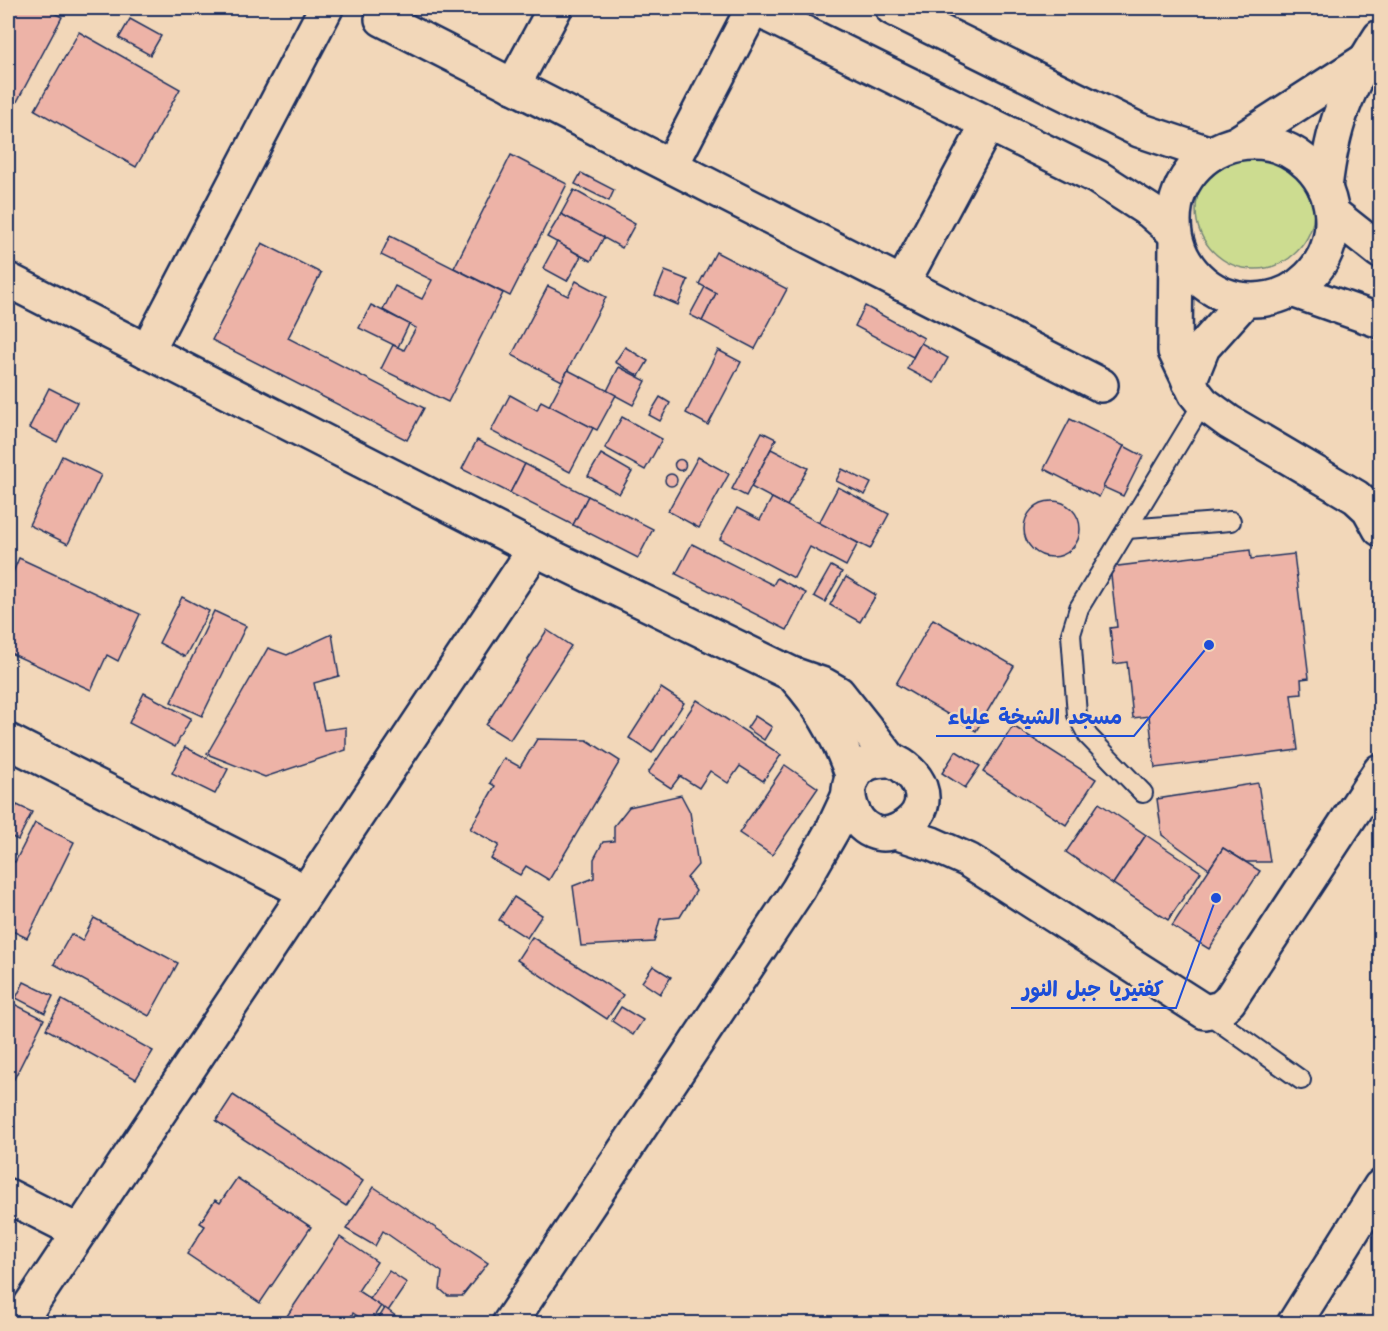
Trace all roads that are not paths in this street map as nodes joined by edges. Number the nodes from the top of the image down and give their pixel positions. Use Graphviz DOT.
graph roads {
  1 [pos="326,8"];
  2 [pos="555,8"];
  3 [pos="753,8"];
  4 [pos="910,12"];
  5 [pos="382,19"];
  6 [pos="1373,49"];
  7 [pos="513,86"];
  8 [pos="988,124"];
  9 [pos="1224,148"];
  10 [pos="671,166"];
  11 [pos="1329,201"];
  12 [pos="1175,237"];
  13 [pos="1380,251"];
  14 [pos="8,280"];
  15 [pos="902,284"];
  16 [pos="1295,291"];
  17 [pos="1245,300"];
  18 [pos="1380,321"];
  19 [pos="147,351"];
  20 [pos="1101,385"];
  21 [pos="1196,393"];
  22 [pos="1232,521"];
  23 [pos="1127,529"];
  24 [pos="1380,529"];
  25 [pos="535,549"];
  26 [pos="792,674"];
  27 [pos="8,741"];
  28 [pos="891,760"];
  29 [pos="1380,771"];
  30 [pos="851,787"];
  31 [pos="1143,793"];
  32 [pos="922,799"];
  33 [pos="886,832"];
  34 [pos="968,860"];
  35 [pos="798,890"];
  36 [pos="306,892"];
  37 [pos="1205,1012"];
  38 [pos="1301,1080"];
  39 [pos="1380,1187"];
  40 [pos="8,1196"];
  41 [pos="79,1232"];
  42 [pos="18,1323"];
  43 [pos="509,1323"];
  44 [pos="1294,1323"];
  1 -- 19 [label="main road"];
  2 -- 7 [label="main road"];
  3 -- 8 [label="main road"];
  3 -- 10 [label="main road"];
  4 -- 9 [label="main road"];
  5 -- 7 [label="main road"];
  6 -- 9 [label="main road"];
  6 -- 11 [label="main road"];
  7 -- 10 [label="main road"];
  8 -- 12 [label="main road"];
  8 -- 15 [label="main road"];
  9 -- 11 [label="main road"];
  9 -- 12 [label="main road"];
  10 -- 15 [label="main road"];
  11 -- 13 [label="main road"];
  11 -- 16 [label="main road"];
  12 -- 17 [label="main road"];
  12 -- 21 [label="main road"];
  14 -- 19 [label="main road"];
  15 -- 20 [label="main road"];
  16 -- 17 [label="main road"];
  16 -- 18 [label="main road"];
  17 -- 21 [label="main road"];
  19 -- 25 [label="main road"];
  21 -- 23 [label="lane"];
  21 -- 24 [label="main road"];
  22 -- 23 [label="lane"];
  23 -- 31 [label="lane"];
  25 -- 26 [label="main road"];
  25 -- 36 [label="main road"];
  26 -- 28 [label="main road"];
  26 -- 30 [label="main road"];
  27 -- 36 [label="main road"];
  28 -- 30 [label="main road"];
  28 -- 32 [label="main road"];
  29 -- 37 [label="main road"];
  30 -- 33 [label="main road"];
  30 -- 35 [label="main road"];
  32 -- 33 [label="main road"];
  32 -- 34 [label="main road"];
  33 -- 34 [label="main road"];
  33 -- 35 [label="main road"];
  34 -- 37 [label="main road"];
  35 -- 43 [label="main road"];
  36 -- 41 [label="main road"];
  37 -- 38 [label="lane"];
  39 -- 44 [label="main road"];
  40 -- 41 [label="main road"];
  41 -- 42 [label="main road"];
}
